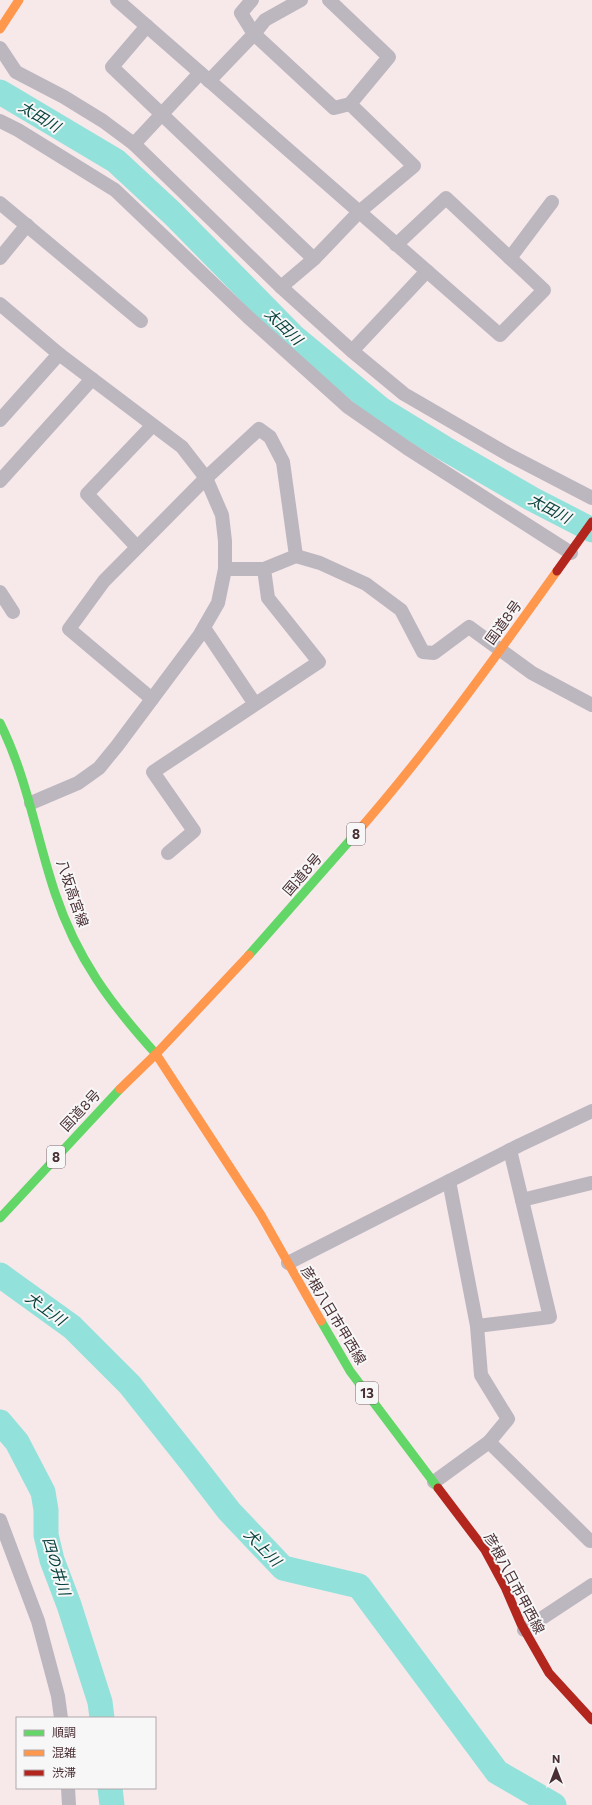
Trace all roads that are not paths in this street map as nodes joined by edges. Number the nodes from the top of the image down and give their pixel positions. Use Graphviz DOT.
graph roads {
  1 [pos="20,0"];
  2 [pos="117,0"];
  3 [pos="252,0"];
  4 [pos="301,0"];
  5 [pos="329,0"];
  6 [pos="147,26"];
  7 [pos="0,29"];
  8 [pos="254,34"];
  9 [pos="0,48"];
  10 [pos="204,77"];
  11 [pos="350,104"];
  12 [pos="161,115"];
  13 [pos="0,121"];
  14 [pos="134,144"];
  15 [pos="552,202"];
  16 [pos="0,203"];
  17 [pos="359,212"];
  18 [pos="27,225"];
  19 [pos="396,245"];
  20 [pos="0,258"];
  21 [pos="510,258"];
  22 [pos="314,259"];
  23 [pos="427,271"];
  24 [pos="281,286"];
  25 [pos="0,304"];
  26 [pos="141,321"];
  27 [pos="352,351"];
  28 [pos="59,354"];
  29 [pos="92,379"];
  30 [pos="0,420"];
  31 [pos="152,426"];
  32 [pos="206,478"];
  33 [pos="0,481"];
  34 [pos="592,498"];
  35 [pos="592,522"];
  36 [pos="137,547"];
  37 [pos="573,551"];
  38 [pos="296,556"];
  39 [pos="225,569"];
  40 [pos="264,569"];
  41 [pos="0,592"];
  42 [pos="12,612"];
  43 [pos="204,628"];
  44 [pos="500,650"];
  45 [pos="152,699"];
  46 [pos="255,704"];
  47 [pos="592,705"];
  48 [pos="0,723"];
  49 [pos="31,803"];
  50 [pos="168,853"];
  51 [pos="156,1054"];
  52 [pos="592,1111"];
  53 [pos="510,1150"];
  54 [pos="449,1182"];
  55 [pos="591,1183"];
  56 [pos="522,1200"];
  57 [pos="0,1218"];
  58 [pos="288,1263"];
  59 [pos="477,1326"];
  60 [pos="489,1442"];
  61 [pos="434,1482"];
  62 [pos="0,1520"];
  63 [pos="590,1541"];
  64 [pos="592,1585"];
  65 [pos="524,1630"];
  66 [pos="61,1717"];
  67 [pos="592,1720"];
  68 [pos="68,1789"];
  69 [pos="69,1805"];
  1 -- 7 [label="main road"];
  2 -- 6 [label="street"];
  3 -- 8 [label="street"];
  4 -- 8 [label="street"];
  5 -- 11 [label="street"];
  6 -- 10 [label="street"];
  6 -- 12 [label="street"];
  8 -- 10 [label="street"];
  8 -- 11 [label="street"];
  9 -- 14 [label="street"];
  10 -- 12 [label="street"];
  10 -- 17 [label="street"];
  11 -- 17 [label="street"];
  12 -- 14 [label="street"];
  12 -- 22 [label="street"];
  13 -- 37 [label="street"];
  14 -- 24 [label="street"];
  15 -- 21 [label="street"];
  16 -- 18 [label="street"];
  17 -- 19 [label="street"];
  17 -- 22 [label="street"];
  18 -- 20 [label="street"];
  18 -- 26 [label="street"];
  19 -- 21 [label="street"];
  19 -- 23 [label="street"];
  21 -- 23 [label="street"];
  22 -- 24 [label="street"];
  23 -- 27 [label="street"];
  24 -- 27 [label="street"];
  25 -- 28 [label="street"];
  27 -- 34 [label="street"];
  28 -- 29 [label="street"];
  28 -- 30 [label="street"];
  29 -- 31 [label="street"];
  29 -- 33 [label="street"];
  31 -- 32 [label="street"];
  31 -- 36 [label="street"];
  32 -- 36 [label="street"];
  32 -- 38 [label="street"];
  32 -- 39 [label="street"];
  35 -- 37 [label="main road, 国道8号 / 8"];
  36 -- 45 [label="street"];
  37 -- 44 [label="main road, 国道8号 / 8"];
  38 -- 40 [label="street"];
  38 -- 44 [label="street"];
  39 -- 40 [label="street"];
  39 -- 43 [label="street"];
  40 -- 46 [label="street"];
  41 -- 42 [label="street"];
  43 -- 45 [label="street"];
  43 -- 46 [label="street"];
  44 -- 47 [label="street"];
  44 -- 51 [label="main road, 国道8号 / 8"];
  45 -- 49 [label="street"];
  46 -- 50 [label="street"];
  48 -- 49 [label="main road, 八坂高宮線"];
  49 -- 51 [label="main road, 八坂高宮線"];
  51 -- 57 [label="main road, 国道8号 / 8"];
  51 -- 58 [label="main road, 彦根八日市甲西線 / 13"];
  52 -- 53 [label="street"];
  53 -- 54 [label="street"];
  53 -- 56 [label="street"];
  54 -- 58 [label="street"];
  54 -- 59 [label="street"];
  55 -- 56 [label="street"];
  56 -- 59 [label="street"];
  58 -- 61 [label="main road, 彦根八日市甲西線 / 13"];
  59 -- 60 [label="street"];
  60 -- 61 [label="street"];
  60 -- 63 [label="street"];
  61 -- 65 [label="main road, 彦根八日市甲西線 / 13"];
  62 -- 66 [label="street"];
  64 -- 65 [label="street"];
  65 -- 67 [label="main road, 彦根八日市甲西線 / 13"];
  68 -- 69 [label="street"];
}
